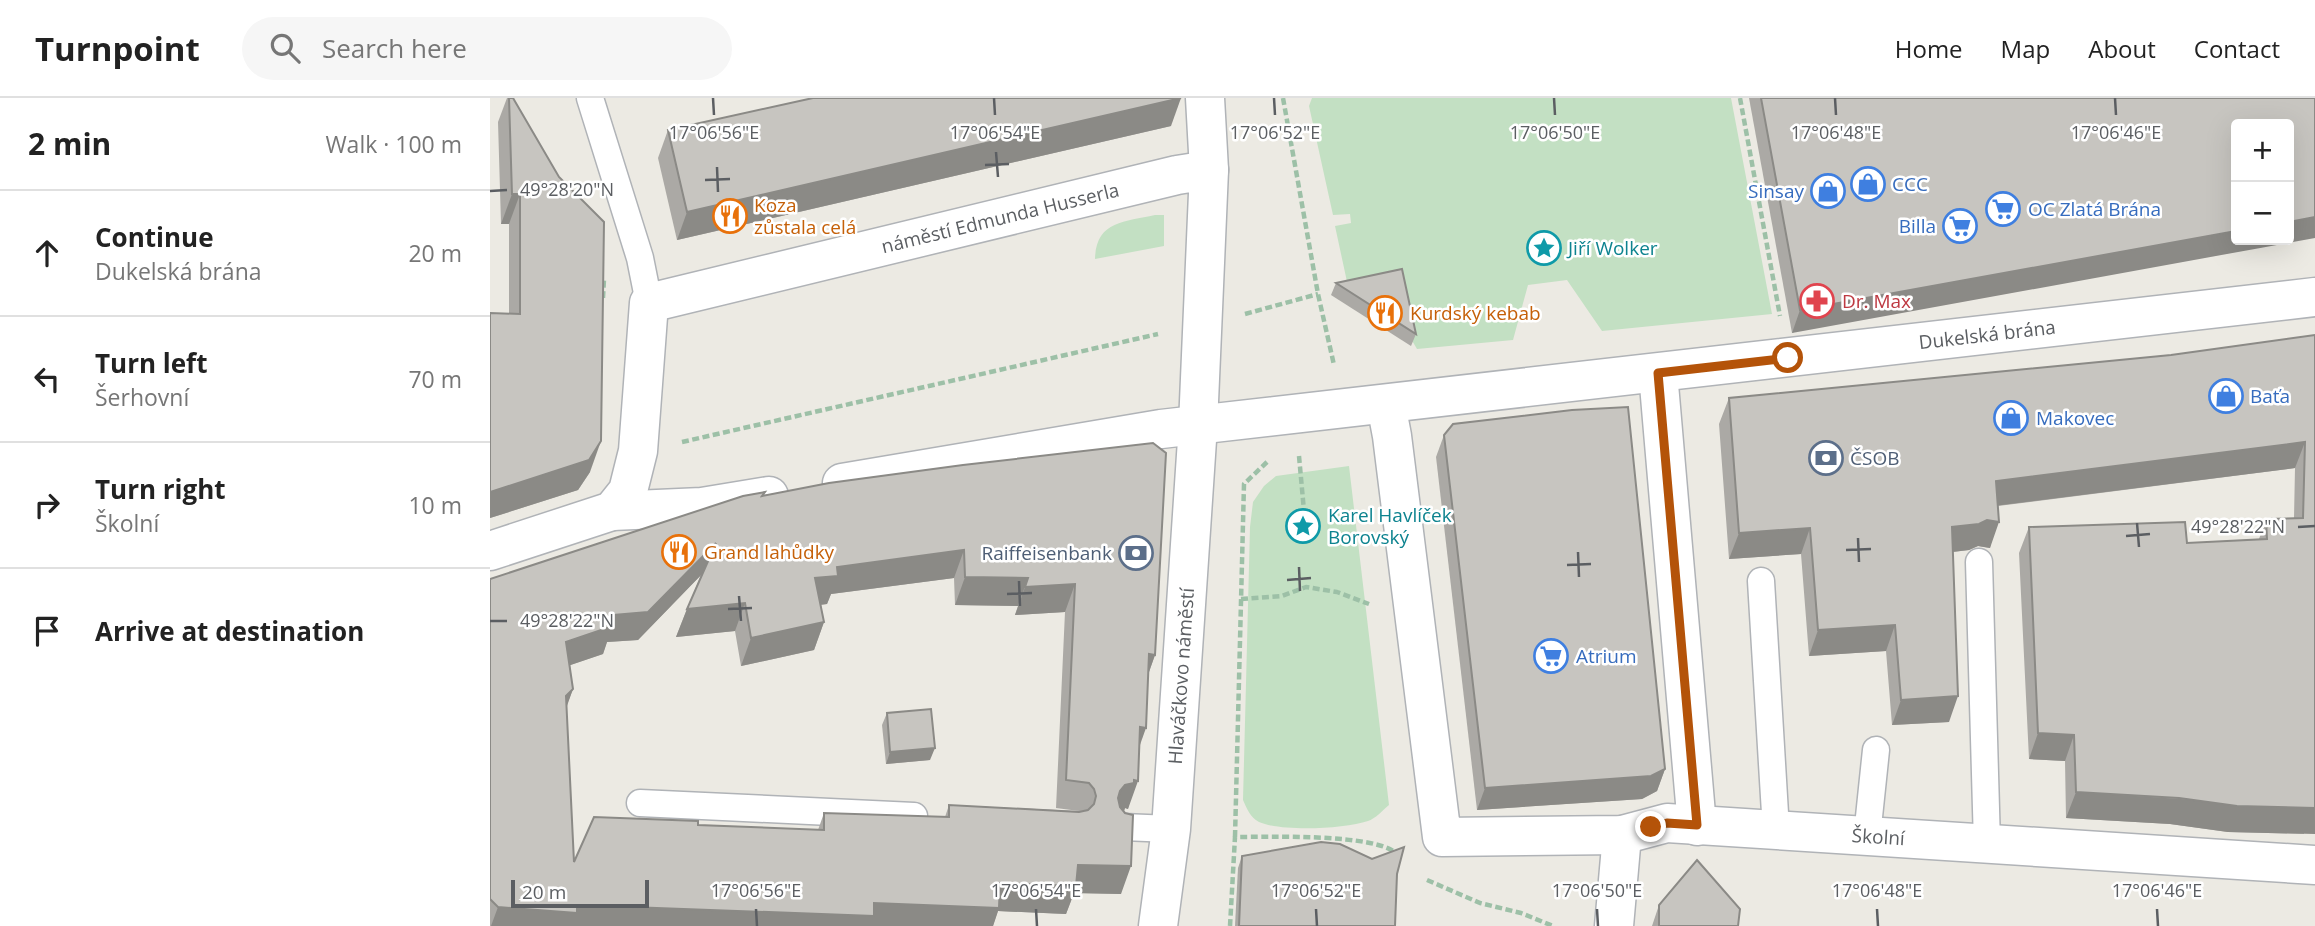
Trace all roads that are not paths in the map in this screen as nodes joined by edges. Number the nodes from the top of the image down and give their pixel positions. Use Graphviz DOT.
graph roads {
  1 [pos="590,98"];
  2 [pos="1205,98"];
  3 [pos="1209,170"];
  4 [pos="2315,297"];
  5 [pos="649,303"];
  6 [pos="1658,373"];
  7 [pos="1386,404"];
  8 [pos="1198,425"];
  9 [pos="612,512"];
  10 [pos="490,551"];
  11 [pos="1979,562"];
  12 [pos="1761,581"];
  13 [pos="1875,750"];
  14 [pos="640,803"];
  15 [pos="945,818"];
  16 [pos="1697,825"];
  17 [pos="1123,827"];
  18 [pos="1171,829"];
  19 [pos="1776,830"];
  20 [pos="1622,835"];
  21 [pos="1867,836"];
  22 [pos="1987,844"];
  23 [pos="2315,865"];
  24 [pos="1158,926"];
  25 [pos="1614,926"];
  1 -- 5 [label="lane"];
  2 -- 3 [label="street"];
  3 -- 5 [label="street, náměstí Edmunda Husserla"];
  3 -- 8 [label="street"];
  4 -- 6 [label="street, Dukelská brána"];
  5 -- 9 [label="street"];
  6 -- 7 [label="street"];
  6 -- 16 [label="street"];
  7 -- 8 [label="street"];
  7 -- 20 [label="street, Školní"];
  8 -- 9 [label="street"];
  8 -- 18 [label="street, Hlaváčkovo náměstí"];
  9 -- 10 [label="street"];
  11 -- 22 [label="lane"];
  12 -- 19 [label="lane"];
  13 -- 21 [label="lane"];
  14 -- 15 [label="lane"];
  16 -- 19 [label="street, Školní"];
  16 -- 20 [label="street, Školní"];
  17 -- 18 [label="lane"];
  18 -- 24 [label="street, Hlaváčkovo náměstí"];
  19 -- 21 [label="street, Školní"];
  20 -- 25 [label="street"];
  21 -- 22 [label="street, Školní"];
  22 -- 23 [label="street, Školní"];
}
